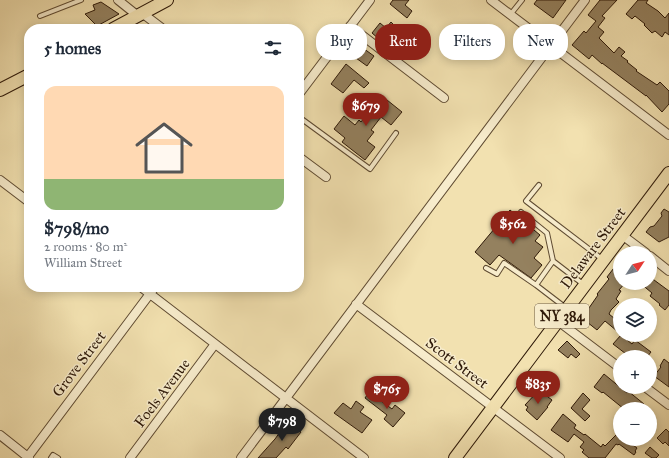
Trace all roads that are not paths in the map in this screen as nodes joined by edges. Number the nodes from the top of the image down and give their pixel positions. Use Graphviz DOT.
graph roads {
  1 [pos="81,0"];
  2 [pos="118,0"];
  3 [pos="167,0"];
  4 [pos="370,0"];
  5 [pos="491,0"];
  6 [pos="522,0"];
  7 [pos="585,0"];
  8 [pos="140,14"];
  9 [pos="510,15"];
  10 [pos="40,16"];
  11 [pos="122,24"];
  12 [pos="155,24"];
  13 [pos="352,24"];
  14 [pos="522,24"];
  15 [pos="567,24"];
  16 [pos="367,39"];
  17 [pos="568,59"];
  18 [pos="324,60"];
  19 [pos="540,60"];
  20 [pos="24,78"];
  21 [pos="304,87"];
  22 [pos="0,90"];
  23 [pos="444,98"];
  24 [pos="304,121"];
  25 [pos="396,133"];
  26 [pos="669,135"];
  27 [pos="304,161"];
  28 [pos="669,173"];
  29 [pos="326,177"];
  30 [pos="0,180"];
  31 [pos="539,184"];
  32 [pos="24,198"];
  33 [pos="521,212"];
  34 [pos="622,235"];
  35 [pos="637,246"];
  36 [pos="604,260"];
  37 [pos="553,261"];
  38 [pos="657,262"];
  39 [pos="486,268"];
  40 [pos="669,271"];
  41 [pos="536,285"];
  42 [pos="585,285"];
  43 [pos="151,292"];
  44 [pos="154,292"];
  45 [pos="356,304"];
  46 [pos="568,308"];
  47 [pos="558,321"];
  48 [pos="215,344"];
  49 [pos="613,363"];
  50 [pos="654,394"];
  51 [pos="285,398"];
  52 [pos="669,405"];
  53 [pos="493,408"];
  54 [pos="0,435"];
  55 [pos="28,458"];
  56 [pos="51,458"];
  57 [pos="58,458"];
  58 [pos="130,458"];
  59 [pos="241,458"];
  60 [pos="364,458"];
  61 [pos="455,458"];
  62 [pos="560,458"];
  1 -- 10 [label="lane"];
  2 -- 8 [label="street"];
  3 -- 8 [label="main road"];
  4 -- 13 [label="street"];
  5 -- 9 [label="street"];
  6 -- 9 [label="lane"];
  7 -- 15 [label="street"];
  8 -- 11 [label="main road"];
  8 -- 12 [label="street"];
  9 -- 14 [label="street"];
  16 -- 23 [label="street"];
  17 -- 26 [label="street"];
  18 -- 21 [label="street"];
  19 -- 45 [label="street"];
  20 -- 22 [label="main road"];
  24 -- 25 [label="lane"];
  27 -- 29 [label="street"];
  28 -- 34 [label="main road, Delaware Street / NY 384"];
  30 -- 32 [label="street"];
  31 -- 36 [label="lane"];
  33 -- 37 [label="lane"];
  34 -- 35 [label="street"];
  34 -- 36 [label="main road, Delaware Street / NY 384"];
  36 -- 42 [label="main road, Delaware Street / NY 384"];
  37 -- 41 [label="lane"];
  37 -- 42 [label="lane"];
  38 -- 40 [label="street"];
  39 -- 41 [label="lane"];
  41 -- 46 [label="lane"];
  42 -- 46 [label="main road, Delaware Street / NY 384"];
  43 -- 55 [label="street, Grove Street"];
  44 -- 48 [label="street"];
  45 -- 51 [label="street"];
  45 -- 53 [label="street, Scott Street"];
  46 -- 47 [label="main road, Delaware Street / NY 384"];
  47 -- 49 [label="street"];
  47 -- 53 [label="main road, Delaware Street / NY 384"];
  48 -- 51 [label="street"];
  48 -- 58 [label="street, Foels Avenue"];
  50 -- 52 [label="street"];
  51 -- 59 [label="street"];
  51 -- 60 [label="street"];
  53 -- 61 [label="main road, Delaware Street / NY 384"];
  53 -- 62 [label="street, Scott Street"];
  54 -- 55 [label="street"];
  56 -- 57 [label="lane"];
}
